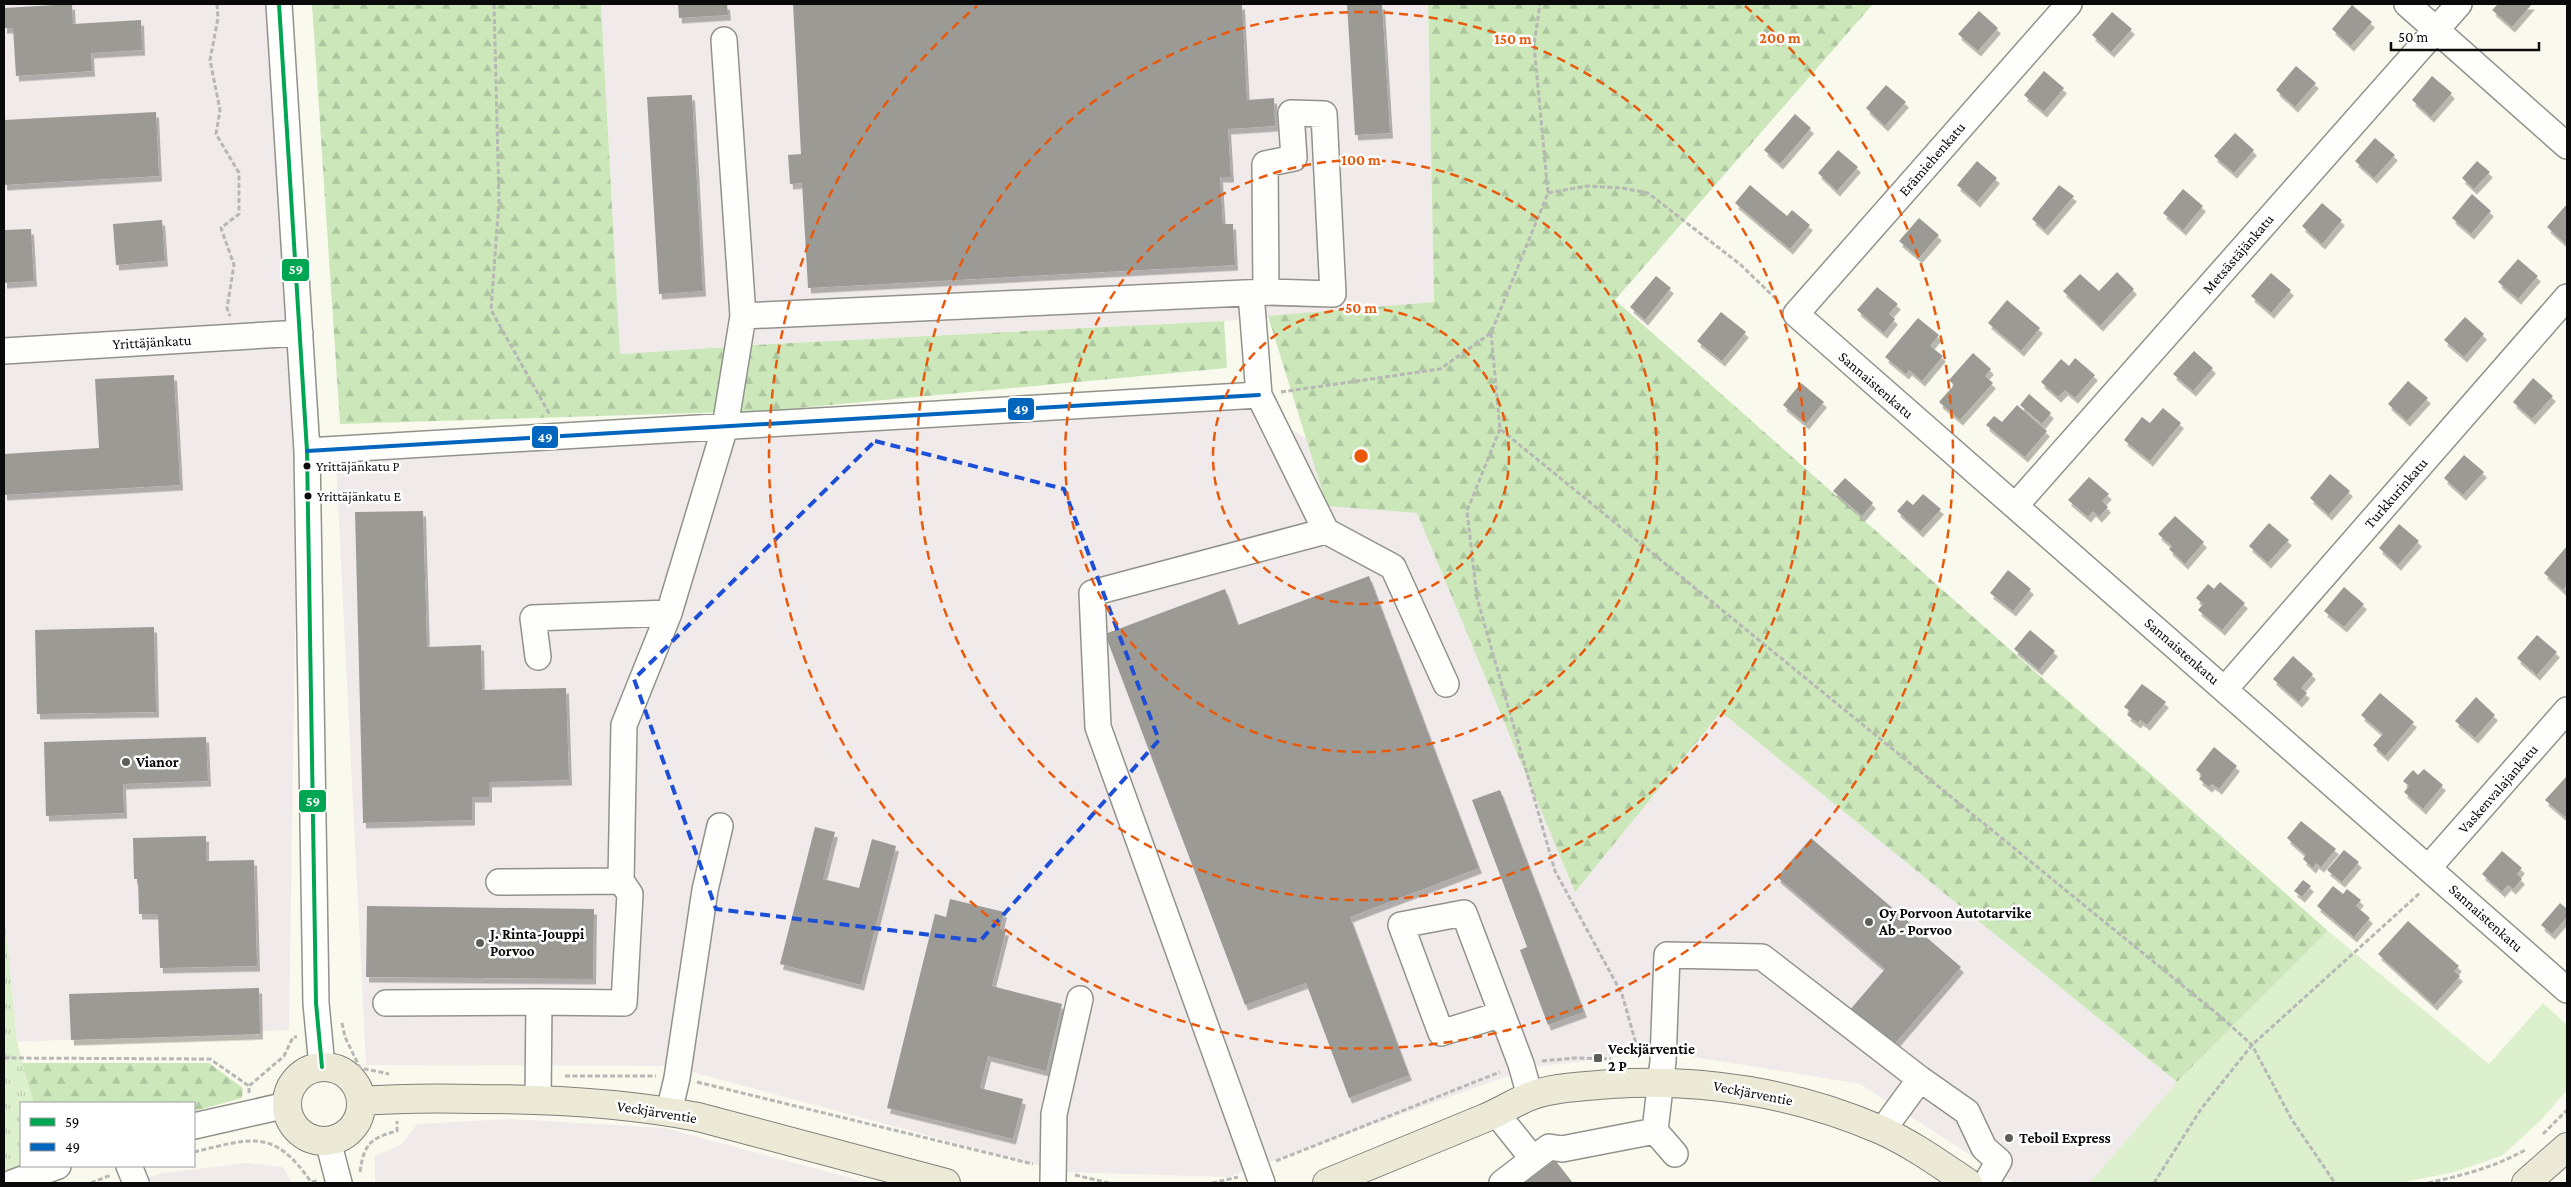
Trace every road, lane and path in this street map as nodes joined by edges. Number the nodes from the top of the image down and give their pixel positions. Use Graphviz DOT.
graph roads {
  1 [pos="217,4"];
  2 [pos="279,4"];
  3 [pos="494,4"];
  4 [pos="1540,4"];
  5 [pos="2069,4"];
  6 [pos="2407,4"];
  7 [pos="2459,4"];
  8 [pos="2437,29"];
  9 [pos="724,40"];
  10 [pos="2567,146"];
  11 [pos="1548,193"];
  12 [pos="1259,293"];
  13 [pos="2567,297"];
  14 [pos="1788,308"];
  15 [pos="743,316"];
  16 [pos="233,322"];
  17 [pos="300,333"];
  18 [pos="1491,334"];
  19 [pos="4,350"];
  20 [pos="1259,395"];
  21 [pos="725,427"];
  22 [pos="1500,429"];
  23 [pos="563,438"];
  24 [pos="307,451"];
  25 [pos="2016,505"];
  26 [pos="1326,531"];
  27 [pos="670,613"];
  28 [pos="538,657"];
  29 [pos="1446,684"];
  30 [pos="2225,689"];
  31 [pos="2567,710"];
  32 [pos="720,826"];
  33 [pos="2427,878"];
  34 [pos="621,880"];
  35 [pos="499,882"];
  36 [pos="2567,990"];
  37 [pos="1080,998"];
  38 [pos="540,1002"];
  39 [pos="386,1003"];
  40 [pos="1502,1014"];
  41 [pos="318,1036"];
  42 [pos="345,1037"];
  43 [pos="2252,1045"];
  44 [pos="4,1058"];
  45 [pos="1640,1059"];
  46 [pos="322,1067"];
  47 [pos="1920,1079"];
  48 [pos="1660,1082"];
  49 [pos="249,1086"];
  50 [pos="1530,1096"];
  51 [pos="397,1098"];
  52 [pos="538,1099"];
  53 [pos="361,1101"];
  54 [pos="287,1106"];
  55 [pos="2567,1110"];
  56 [pos="669,1112"];
  57 [pos="1496,1113"];
  58 [pos="248,1114"];
  59 [pos="195,1126"];
  60 [pos="1655,1131"];
  61 [pos="1882,1131"];
  62 [pos="2540,1137"];
  63 [pos="328,1141"];
  64 [pos="2567,1147"];
  65 [pos="2528,1148"];
  66 [pos="195,1152"];
  67 [pos="1675,1154"];
  68 [pos="1533,1159"];
  69 [pos="55,1167"];
  70 [pos="129,1167"];
  71 [pos="339,1180"];
  72 [pos="12,1183"];
  73 [pos="136,1183"];
  74 [pos="946,1183"];
  75 [pos="1053,1183"];
  76 [pos="1262,1183"];
  77 [pos="1327,1183"];
  78 [pos="1502,1183"];
  79 [pos="1968,1183"];
  80 [pos="1986,1183"];
  81 [pos="2154,1183"];
  82 [pos="2336,1183"];
  83 [pos="2428,1183"];
  84 [pos="2526,1183"];
  1 -- 16 [label="path"];
  2 -- 17 [label="street"];
  3 -- 23 [label="path"];
  4 -- 11 [label="path"];
  5 -- 14 [label="street, Erämiehenkatu"];
  6 -- 8 [label="street"];
  7 -- 8 [label="street, Metsästäjänkatu"];
  8 -- 10 [label="street"];
  8 -- 25 [label="street, Metsästäjänkatu"];
  9 -- 15 [label="street"];
  11 -- 14 [label="path"];
  11 -- 18 [label="path"];
  12 -- 12 [label="street"];
  12 -- 15 [label="street"];
  12 -- 20 [label="street"];
  13 -- 30 [label="street, Turkkurinkatu"];
  14 -- 25 [label="street, Sannaistenkatu"];
  15 -- 21 [label="street"];
  17 -- 19 [label="street, Yrittäjänkatu"];
  17 -- 24 [label="street"];
  18 -- 20 [label="path"];
  18 -- 22 [label="path"];
  20 -- 21 [label="street"];
  20 -- 26 [label="street"];
  21 -- 23 [label="street"];
  21 -- 27 [label="street"];
  22 -- 43 [label="path"];
  22 -- 45 [label="path"];
  23 -- 24 [label="street"];
  24 -- 41 [label="street"];
  25 -- 30 [label="street, Sannaistenkatu"];
  26 -- 29 [label="street"];
  26 -- 76 [label="street"];
  27 -- 28 [label="street"];
  27 -- 34 [label="street"];
  30 -- 33 [label="street, Sannaistenkatu"];
  31 -- 33 [label="street, Vaskenvalajankatu"];
  32 -- 56 [label="street"];
  33 -- 36 [label="street, Sannaistenkatu"];
  33 -- 43 [label="path"];
  34 -- 35 [label="street"];
  34 -- 38 [label="street"];
  37 -- 75 [label="street"];
  38 -- 39 [label="street"];
  38 -- 52 [label="street"];
  40 -- 40 [label="street"];
  40 -- 50 [label="street"];
  41 -- 42 [label="path"];
  41 -- 46 [label="street"];
  41 -- 49 [label="path"];
  43 -- 81 [label="path"];
  43 -- 82 [label="path"];
  44 -- 49 [label="path"];
  46 -- 53 [label="main road"];
  46 -- 54 [label="main road"];
  47 -- 48 [label="street"];
  47 -- 61 [label="street"];
  47 -- 80 [label="street"];
  48 -- 50 [label="main road, Veckjärventie"];
  48 -- 60 [label="street"];
  48 -- 61 [label="main road, Veckjärventie"];
  49 -- 58 [label="path"];
  50 -- 57 [label="main road, Veckjärventie"];
  51 -- 52 [label="main road, Veckjärventie"];
  51 -- 53 [label="main road, Veckjärventie"];
  51 -- 71 [label="path"];
  52 -- 56 [label="main road, Veckjärventie"];
  53 -- 63 [label="main road"];
  54 -- 58 [label="street"];
  54 -- 63 [label="main road"];
  55 -- 62 [label="path"];
  56 -- 74 [label="main road, Veckjärventie"];
  57 -- 68 [label="street"];
  57 -- 77 [label="main road, Veckjärventie"];
  58 -- 59 [label="street"];
  60 -- 67 [label="street"];
  60 -- 68 [label="street"];
  61 -- 79 [label="main road, Veckjärventie"];
  63 -- 71 [label="street"];
  64 -- 84 [label="main road"];
  65 -- 83 [label="path"];
  66 -- 71 [label="path"];
  68 -- 78 [label="street"];
  69 -- 72 [label="street"];
  70 -- 73 [label="street"];
}
